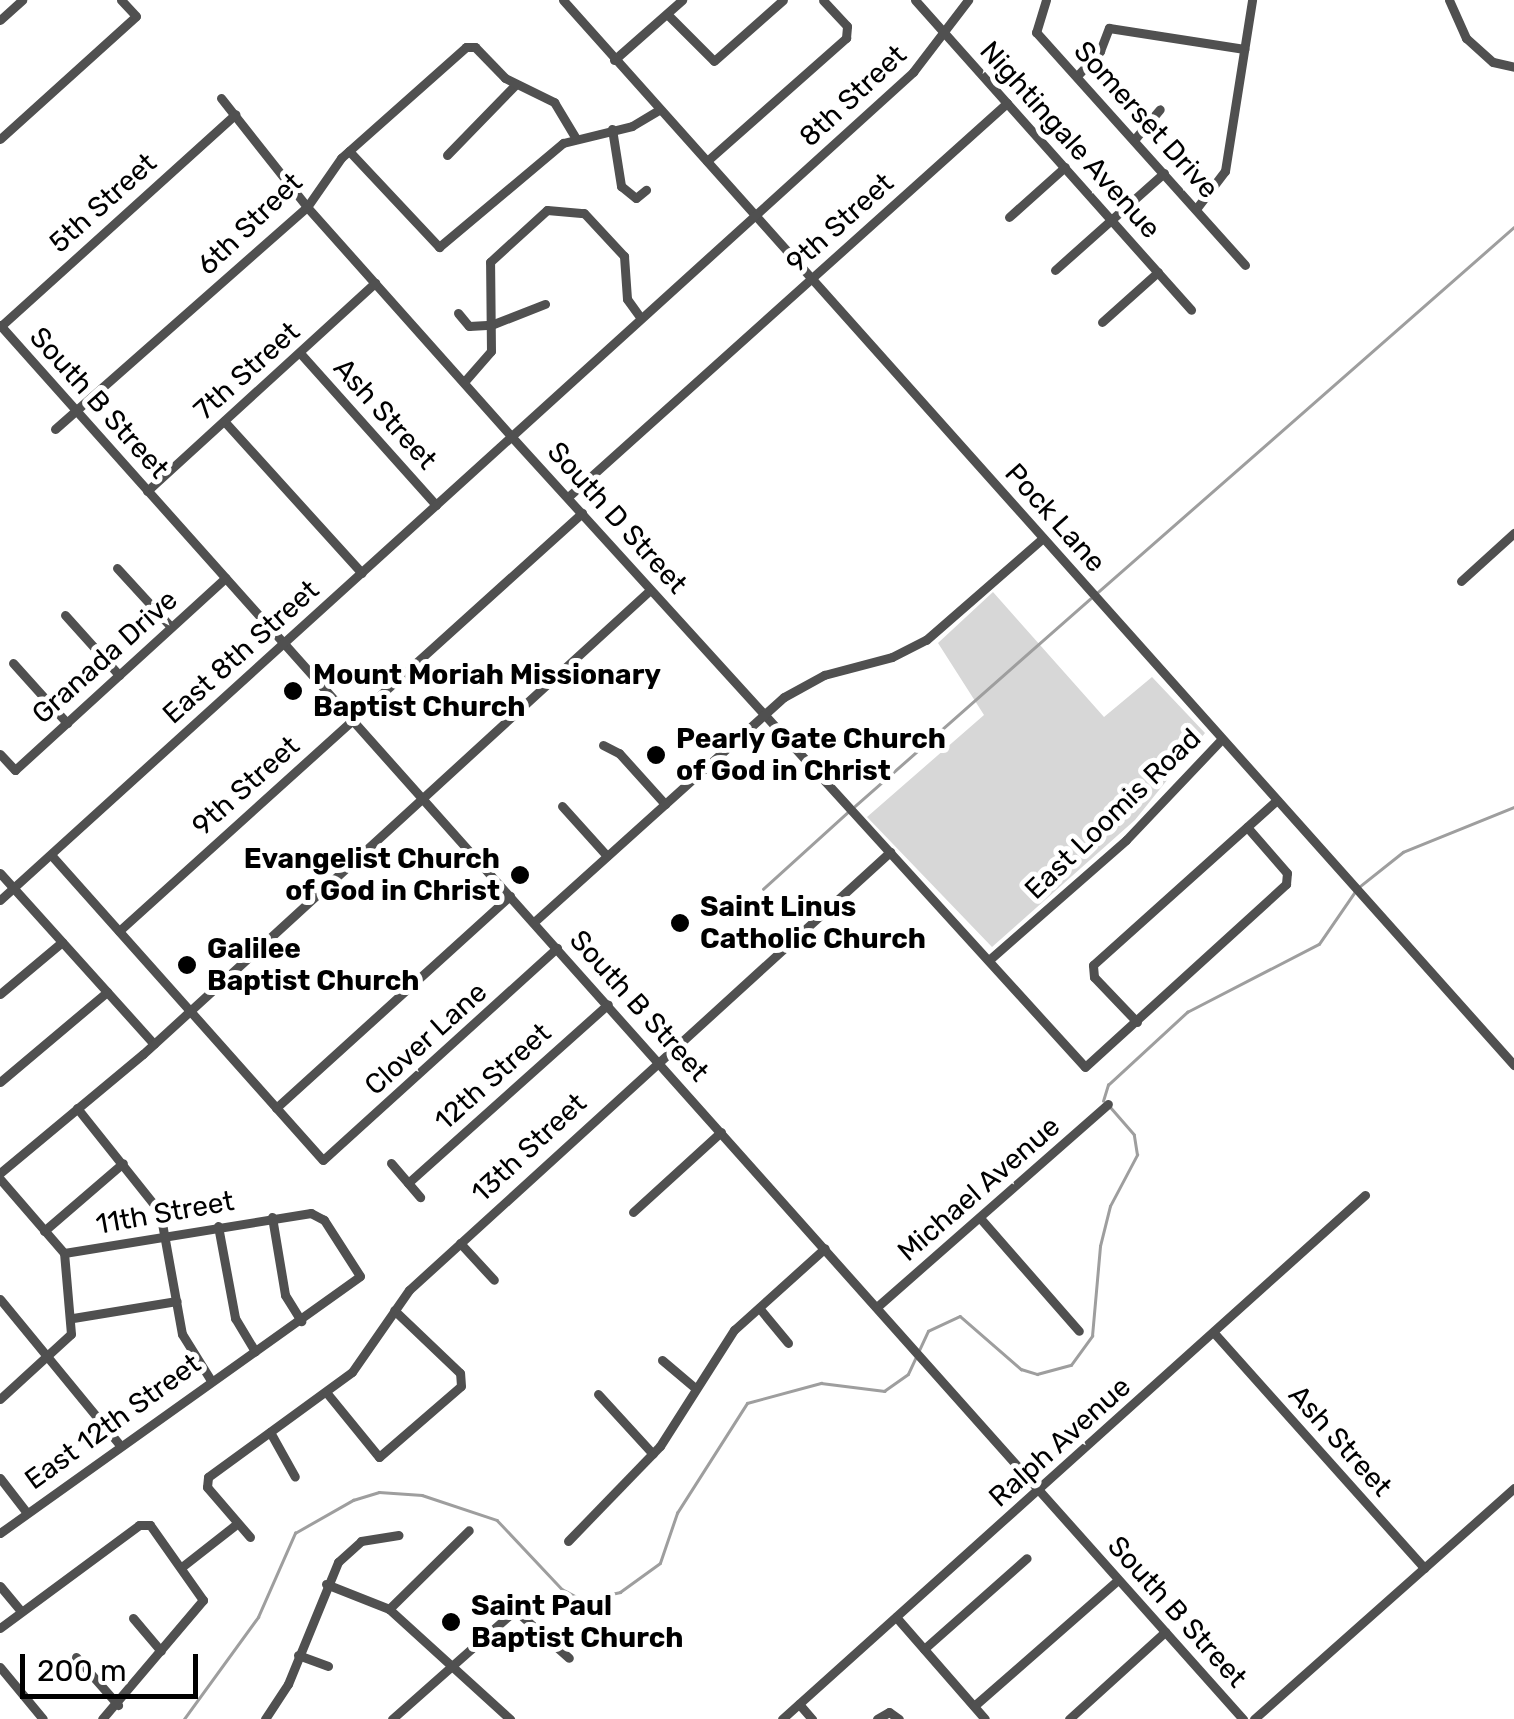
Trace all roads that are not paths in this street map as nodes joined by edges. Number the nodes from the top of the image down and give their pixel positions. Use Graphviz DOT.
graph roads {
  1 [pos="22,0"];
  2 [pos="122,0"];
  3 [pos="563,0"];
  4 [pos="682,0"];
  5 [pos="783,0"];
  6 [pos="823,0"];
  7 [pos="915,0"];
  8 [pos="968,0"];
  9 [pos="1046,0"];
  10 [pos="1252,0"];
  11 [pos="1449,0"];
  12 [pos="667,14"];
  13 [pos="0,20"];
  14 [pos="946,34"];
  15 [pos="1244,50"];
  16 [pos="614,60"];
  17 [pos="1514,68"];
  18 [pos="1077,76"];
  19 [pos="516,84"];
  20 [pos="220,98"];
  21 [pos="1007,103"];
  22 [pos="1160,109"];
  23 [pos="659,110"];
  24 [pos="236,114"];
  25 [pos="612,130"];
  26 [pos="575,137"];
  27 [pos="0,138"];
  28 [pos="1134,140"];
  29 [pos="349,151"];
  30 [pos="447,155"];
  31 [pos="707,161"];
  32 [pos="1065,167"];
  33 [pos="1164,173"];
  34 [pos="646,190"];
  35 [pos="307,207"];
  36 [pos="1196,209"];
  37 [pos="756,215"];
  38 [pos="1009,217"];
  39 [pos="1112,220"];
  40 [pos="1245,264"];
  41 [pos="1056,270"];
  42 [pos="1158,272"];
  43 [pos="812,279"];
  44 [pos="376,283"];
  45 [pos="544,304"];
  46 [pos="1191,310"];
  47 [pos="458,313"];
  48 [pos="640,316"];
  49 [pos="1102,322"];
  50 [pos="1,325"];
  51 [pos="490,325"];
  52 [pos="300,353"];
  53 [pos="464,382"];
  54 [pos="77,412"];
  55 [pos="224,421"];
  56 [pos="55,429"];
  57 [pos="511,433"];
  58 [pos="148,491"];
  59 [pos="568,497"];
  60 [pos="436,505"];
  61 [pos="582,513"];
  62 [pos="1514,533"];
  63 [pos="1043,538"];
  64 [pos="118,568"];
  65 [pos="362,573"];
  66 [pos="225,578"];
  67 [pos="1461,581"];
  68 [pos="650,590"];
  69 [pos="65,615"];
  70 [pos="171,627"];
  71 [pos="284,643"];
  72 [pos="12,663"];
  73 [pos="119,675"];
  74 [pos="762,715"];
  75 [pos="352,720"];
  76 [pos="67,723"];
  77 [pos="1222,738"];
  78 [pos="603,745"];
  79 [pos="0,754"];
  80 [pos="420,796"];
  81 [pos="1277,800"];
  82 [pos="665,804"];
  83 [pos="562,806"];
  84 [pos="1247,827"];
  85 [pos="890,852"];
  86 [pos="52,856"];
  87 [pos="607,856"];
  88 [pos="0,873"];
  89 [pos="14,888"];
  90 [pos="510,896"];
  91 [pos="0,900"];
  92 [pos="534,922"];
  93 [pos="118,931"];
  94 [pos="62,942"];
  95 [pos="557,948"];
  96 [pos="989,960"];
  97 [pos="107,992"];
  98 [pos="0,994"];
  99 [pos="608,1004"];
  100 [pos="188,1007"];
  101 [pos="1137,1022"];
  102 [pos="154,1044"];
  103 [pos="658,1061"];
  104 [pos="1514,1065"];
  105 [pos="0,1082"];
  106 [pos="1108,1104"];
  107 [pos="77,1108"];
  108 [pos="276,1108"];
  109 [pos="721,1132"];
  110 [pos="392,1163"];
  111 [pos="123,1164"];
  112 [pos="0,1176"];
  113 [pos="408,1183"];
  114 [pos="1365,1195"];
  115 [pos="420,1198"];
  116 [pos="633,1212"];
  117 [pos="272,1217"];
  118 [pos="980,1218"];
  119 [pos="218,1226"];
  120 [pos="44,1231"];
  121 [pos="165,1236"];
  122 [pos="460,1242"];
  123 [pos="826,1248"];
  124 [pos="64,1254"];
  125 [pos="494,1280"];
  126 [pos="0,1299"];
  127 [pos="176,1302"];
  128 [pos="878,1306"];
  129 [pos="760,1308"];
  130 [pos="394,1310"];
  131 [pos="73,1318"];
  132 [pos="301,1321"];
  133 [pos="1079,1331"];
  134 [pos="1215,1334"];
  135 [pos="788,1342"];
  136 [pos="255,1351"];
  137 [pos="49,1358"];
  138 [pos="662,1360"];
  139 [pos="210,1379"];
  140 [pos="694,1387"];
  141 [pos="326,1392"];
  142 [pos="598,1394"];
  143 [pos="0,1399"];
  144 [pos="270,1432"];
  145 [pos="120,1445"];
  146 [pos="653,1454"];
  147 [pos="295,1477"];
  148 [pos="0,1478"];
  149 [pos="1514,1488"];
  150 [pos="1039,1490"];
  151 [pos="27,1513"];
  152 [pos="234,1526"];
  153 [pos="469,1530"];
  154 [pos="0,1533"];
  155 [pos="399,1535"];
  156 [pos="250,1537"];
  157 [pos="568,1541"];
  158 [pos="1027,1558"];
  159 [pos="183,1566"];
  160 [pos="1424,1568"];
  161 [pos="1118,1580"];
  162 [pos="326,1584"];
  163 [pos="0,1586"];
  164 [pos="389,1609"];
  165 [pos="21,1611"];
  166 [pos="132,1618"];
  167 [pos="896,1618"];
  168 [pos="0,1628"];
  169 [pos="1165,1632"];
  170 [pos="924,1650"];
  171 [pos="161,1651"];
  172 [pos="298,1655"];
  173 [pos="76,1656"];
  174 [pos="569,1658"];
  175 [pos="328,1666"];
  176 [pos="452,1666"];
  177 [pos="0,1667"];
  178 [pos="118,1704"];
  179 [pos="799,1704"];
  180 [pos="974,1706"];
  181 [pos="43,1719"];
  182 [pos="102,1719"];
  183 [pos="265,1719"];
  184 [pos="392,1719"];
  185 [pos="510,1719"];
  186 [pos="782,1719"];
  187 [pos="812,1719"];
  188 [pos="876,1719"];
  189 [pos="899,1719"];
  190 [pos="985,1719"];
  191 [pos="1069,1719"];
  192 [pos="1243,1719"];
  193 [pos="1254,1719"];
  1 -- 13 [label="street"];
  2 -- 27 [label="street"];
  3 -- 16 [label="street, Pock Lane"];
  4 -- 12 [label="street"];
  5 -- 12 [label="street"];
  6 -- 31 [label="street"];
  7 -- 14 [label="street, Nightingale Avenue"];
  8 -- 14 [label="street, 8th Street"];
  9 -- 18 [label="street, Somerset Drive"];
  10 -- 15 [label="street"];
  11 -- 17 [label="street"];
  12 -- 16 [label="street"];
  14 -- 21 [label="street, Nightingale Avenue"];
  14 -- 37 [label="street, 8th Street"];
  15 -- 18 [label="street"];
  15 -- 36 [label="street"];
  16 -- 23 [label="street, Pock Lane"];
  18 -- 28 [label="street, Somerset Drive"];
  19 -- 26 [label="street"];
  19 -- 29 [label="street, 6th Street"];
  19 -- 30 [label="street"];
  20 -- 24 [label="street, South D Street"];
  21 -- 32 [label="street, Nightingale Avenue"];
  21 -- 43 [label="street, 9th Street"];
  22 -- 28 [label="street"];
  23 -- 25 [label="street"];
  23 -- 31 [label="street, Pock Lane"];
  24 -- 35 [label="street, South D Street"];
  24 -- 50 [label="street, 5th Street"];
  25 -- 26 [label="street"];
  25 -- 34 [label="street"];
  26 -- 29 [label="street"];
  28 -- 33 [label="street, Somerset Drive"];
  29 -- 35 [label="street, 6th Street"];
  31 -- 37 [label="street, Pock Lane"];
  32 -- 38 [label="street"];
  32 -- 39 [label="street, Nightingale Avenue"];
  33 -- 36 [label="street, Somerset Drive"];
  33 -- 39 [label="street"];
  35 -- 44 [label="street, South D Street"];
  35 -- 54 [label="street, 6th Street"];
  36 -- 40 [label="street, Somerset Drive"];
  37 -- 43 [label="street, Pock Lane"];
  37 -- 48 [label="street, East 8th Street"];
  39 -- 41 [label="street"];
  39 -- 42 [label="street, Nightingale Avenue"];
  42 -- 46 [label="street, Nightingale Avenue"];
  42 -- 49 [label="street"];
  43 -- 59 [label="street, 9th Street"];
  43 -- 63 [label="street, Pock Lane"];
  44 -- 52 [label="street, 7th Street"];
  44 -- 53 [label="street, South D Street"];
  45 -- 51 [label="street"];
  47 -- 51 [label="street"];
  48 -- 51 [label="street"];
  48 -- 57 [label="street, East 8th Street"];
  50 -- 54 [label="street, South B Street"];
  51 -- 53 [label="street"];
  52 -- 55 [label="street, 7th Street"];
  52 -- 60 [label="street, Ash Street"];
  53 -- 57 [label="street, South D Street"];
  54 -- 56 [label="street, 6th Street"];
  54 -- 58 [label="street, South B Street"];
  55 -- 58 [label="street, 7th Street"];
  55 -- 65 [label="street"];
  57 -- 59 [label="street, South D Street"];
  57 -- 60 [label="street, East 8th Street"];
  58 -- 66 [label="street, South B Street"];
  59 -- 61 [label="street, South D Street"];
  60 -- 65 [label="street, East 8th Street"];
  61 -- 68 [label="street, South D Street"];
  61 -- 75 [label="street, 9th Street"];
  62 -- 67 [label="street"];
  63 -- 74 [label="street"];
  63 -- 77 [label="street, Pock Lane"];
  64 -- 70 [label="street"];
  65 -- 71 [label="street, East 8th Street"];
  66 -- 70 [label="street, Granada Drive"];
  66 -- 71 [label="street, South B Street"];
  68 -- 74 [label="street, South D Street"];
  68 -- 80 [label="street"];
  69 -- 73 [label="street"];
  70 -- 73 [label="street, Granada Drive"];
  71 -- 75 [label="street, South B Street"];
  71 -- 86 [label="street, East 8th Street"];
  72 -- 76 [label="street"];
  73 -- 76 [label="street, Granada Drive"];
  74 -- 82 [label="street"];
  74 -- 85 [label="street, South D Street"];
  75 -- 80 [label="street, South B Street"];
  75 -- 93 [label="street, 9th Street"];
  76 -- 79 [label="street, Granada Drive"];
  77 -- 81 [label="street, Pock Lane"];
  77 -- 96 [label="street, East Loomis Road"];
  78 -- 82 [label="street"];
  80 -- 90 [label="street, South B Street"];
  80 -- 100 [label="street"];
  81 -- 84 [label="street"];
  81 -- 104 [label="street, Pock Lane"];
  82 -- 87 [label="street"];
  83 -- 87 [label="street"];
  84 -- 101 [label="street"];
  84 -- 101 [label="street"];
  85 -- 96 [label="street, South D Street"];
  85 -- 103 [label="street, 13th Street"];
  86 -- 89 [label="street, East 8th Street"];
  86 -- 93 [label="street"];
  87 -- 92 [label="street"];
  88 -- 89 [label="street"];
  89 -- 91 [label="street, East 8th Street"];
  89 -- 94 [label="street"];
  90 -- 92 [label="street, South B Street"];
  90 -- 108 [label="street"];
  92 -- 95 [label="street, South B Street"];
  93 -- 100 [label="street"];
  94 -- 97 [label="street"];
  94 -- 98 [label="street"];
  95 -- 99 [label="street, South B Street"];
  95 -- 108 [label="street, Clover Lane"];
  96 -- 101 [label="street, South D Street"];
  97 -- 102 [label="street"];
  97 -- 105 [label="street"];
  99 -- 103 [label="street, South B Street"];
  99 -- 113 [label="street, 12th Street"];
  100 -- 102 [label="street"];
  100 -- 108 [label="street"];
  102 -- 107 [label="street"];
  103 -- 109 [label="street, South B Street"];
  103 -- 122 [label="street, 13th Street"];
  106 -- 118 [label="street, Michael Avenue"];
  107 -- 111 [label="street"];
  107 -- 112 [label="street"];
  109 -- 116 [label="street"];
  109 -- 123 [label="street, South B Street"];
  110 -- 113 [label="street"];
  111 -- 120 [label="street"];
  111 -- 121 [label="street"];
  112 -- 120 [label="street"];
  113 -- 115 [label="street"];
  114 -- 134 [label="street, Ralph Avenue"];
  117 -- 119 [label="street, 11th Street"];
  117 -- 132 [label="street"];
  117 -- 132 [label="street, 11th Street"];
  118 -- 128 [label="street, Michael Avenue"];
  118 -- 133 [label="street"];
  119 -- 121 [label="street, 11th Street"];
  119 -- 136 [label="street"];
  120 -- 124 [label="street"];
  121 -- 124 [label="street, 11th Street"];
  121 -- 127 [label="street"];
  122 -- 125 [label="street"];
  122 -- 130 [label="street, 13th Street"];
  123 -- 128 [label="street, South B Street"];
  123 -- 129 [label="street"];
  124 -- 131 [label="street, 11th Street"];
  126 -- 137 [label="street"];
  127 -- 131 [label="street"];
  127 -- 139 [label="street"];
  128 -- 150 [label="street, South B Street"];
  129 -- 135 [label="street"];
  129 -- 140 [label="street"];
  130 -- 141 [label="street, 13th Street"];
  130 -- 141 [label="street"];
  131 -- 137 [label="street"];
  132 -- 136 [label="street"];
  134 -- 150 [label="street, Ralph Avenue"];
  134 -- 160 [label="street, Ash Street"];
  136 -- 139 [label="street, East 12th Street"];
  137 -- 143 [label="street"];
  137 -- 145 [label="street"];
  138 -- 140 [label="street"];
  139 -- 145 [label="street, East 12th Street"];
  140 -- 146 [label="street"];
  141 -- 144 [label="street, 13th Street"];
  142 -- 146 [label="street"];
  144 -- 147 [label="street"];
  144 -- 152 [label="street, 13th Street"];
  145 -- 151 [label="street, East 12th Street"];
  146 -- 157 [label="street"];
  148 -- 151 [label="street"];
  149 -- 160 [label="street"];
  150 -- 161 [label="street, South B Street"];
  150 -- 167 [label="street, Ralph Avenue"];
  151 -- 154 [label="street, East 12th Street"];
  152 -- 156 [label="street"];
  152 -- 159 [label="street"];
  153 -- 164 [label="street"];
  155 -- 162 [label="street"];
  158 -- 170 [label="street"];
  159 -- 165 [label="street"];
  159 -- 171 [label="street"];
  160 -- 193 [label="street"];
  161 -- 169 [label="street, South B Street"];
  161 -- 180 [label="street"];
  162 -- 164 [label="street"];
  162 -- 172 [label="street"];
  163 -- 165 [label="street"];
  164 -- 176 [label="street"];
  165 -- 168 [label="street"];
  166 -- 171 [label="street"];
  167 -- 170 [label="street"];
  167 -- 179 [label="street, Ralph Avenue"];
  169 -- 191 [label="street"];
  169 -- 192 [label="street, South B Street"];
  170 -- 180 [label="street"];
  171 -- 178 [label="street"];
  172 -- 175 [label="street"];
  172 -- 183 [label="street"];
  173 -- 178 [label="street"];
  174 -- 176 [label="street"];
  176 -- 184 [label="street"];
  176 -- 185 [label="street"];
  177 -- 181 [label="street"];
  178 -- 182 [label="street"];
  179 -- 186 [label="street, Ralph Avenue"];
  179 -- 187 [label="street"];
  180 -- 190 [label="street"];
  188 -- 189 [label="street"];
}
